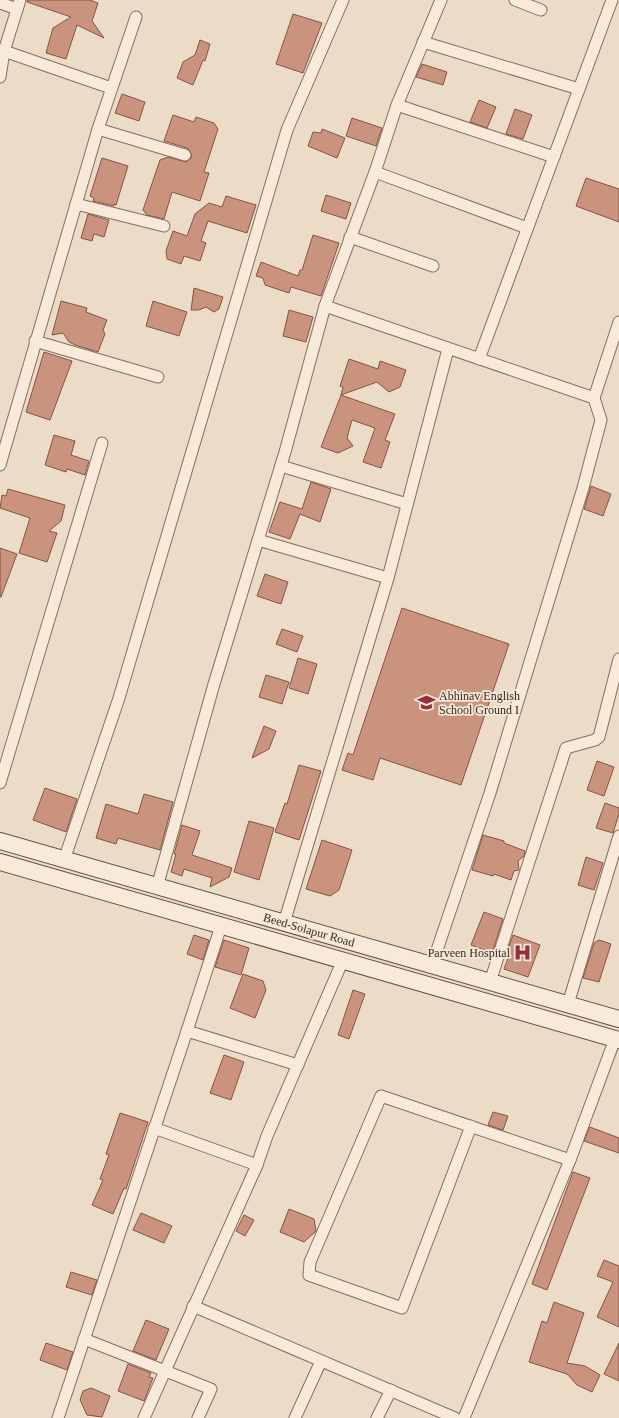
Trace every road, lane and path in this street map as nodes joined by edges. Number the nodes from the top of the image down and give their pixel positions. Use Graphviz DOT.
graph roads {
  1 [pos="343,0"];
  2 [pos="441,0"];
  3 [pos="515,0"];
  4 [pos="612,0"];
  5 [pos="0,3"];
  6 [pos="18,5"];
  7 [pos="541,10"];
  8 [pos="136,17"];
  9 [pos="423,42"];
  10 [pos="4,51"];
  11 [pos="0,77"];
  12 [pos="111,88"];
  13 [pos="579,89"];
  14 [pos="397,105"];
  15 [pos="98,129"];
  16 [pos="185,155"];
  17 [pos="554,157"];
  18 [pos="375,172"];
  19 [pos="76,204"];
  20 [pos="164,226"];
  21 [pos="527,228"];
  22 [pos="350,237"];
  23 [pos="432,266"];
  24 [pos="325,306"];
  25 [pos="619,322"];
  26 [pos="35,341"];
  27 [pos="448,349"];
  28 [pos="479,359"];
  29 [pos="158,377"];
  30 [pos="594,398"];
  31 [pos="102,443"];
  32 [pos="0,465"];
  33 [pos="281,466"];
  34 [pos="407,504"];
  35 [pos="258,540"];
  36 [pos="388,578"];
  37 [pos="619,659"];
  38 [pos="0,783"];
  39 [pos="619,836"];
  40 [pos="0,841"];
  41 [pos="64,860"];
  42 [pos="0,862"];
  43 [pos="158,887"];
  44 [pos="284,923"];
  45 [pos="221,926"];
  46 [pos="343,960"];
  47 [pos="434,966"];
  48 [pos="490,982"];
  49 [pos="568,1004"];
  50 [pos="619,1019"];
  51 [pos="187,1031"];
  52 [pos="617,1040"];
  53 [pos="298,1065"];
  54 [pos="471,1126"];
  55 [pos="154,1128"];
  56 [pos="570,1160"];
  57 [pos="257,1165"];
  58 [pos="193,1306"];
  59 [pos="84,1339"];
  60 [pos="321,1361"];
  61 [pos="164,1371"];
  62 [pos="391,1390"];
  63 [pos="58,1418"];
  64 [pos="144,1418"];
  65 [pos="198,1418"];
  66 [pos="295,1418"];
  67 [pos="377,1418"];
  68 [pos="455,1418"];
  69 [pos="464,1418"];
  1 -- 41 [label="street"];
  2 -- 9 [label="street"];
  3 -- 7 [label="street"];
  4 -- 13 [label="street"];
  5 -- 6 [label="street"];
  6 -- 10 [label="street"];
  8 -- 12 [label="street"];
  9 -- 13 [label="street"];
  9 -- 14 [label="street"];
  10 -- 11 [label="street"];
  10 -- 12 [label="street"];
  12 -- 15 [label="street"];
  13 -- 17 [label="street"];
  14 -- 17 [label="street"];
  14 -- 18 [label="street"];
  15 -- 16 [label="street"];
  15 -- 19 [label="street"];
  17 -- 21 [label="street"];
  18 -- 21 [label="street"];
  18 -- 22 [label="street"];
  19 -- 20 [label="street"];
  19 -- 26 [label="street"];
  21 -- 28 [label="street"];
  22 -- 23 [label="street"];
  22 -- 24 [label="street"];
  24 -- 27 [label="street"];
  24 -- 33 [label="street"];
  25 -- 30 [label="street"];
  26 -- 29 [label="street"];
  26 -- 32 [label="street"];
  27 -- 28 [label="street"];
  27 -- 34 [label="street"];
  28 -- 30 [label="street"];
  30 -- 47 [label="street"];
  31 -- 38 [label="street"];
  33 -- 34 [label="street"];
  33 -- 35 [label="street"];
  34 -- 36 [label="street"];
  35 -- 36 [label="street"];
  35 -- 43 [label="street"];
  36 -- 44 [label="street"];
  37 -- 48 [label="street"];
  39 -- 49 [label="street"];
  40 -- 41 [label="main road, Beed-Solapur Road"];
  41 -- 43 [label="main road, Beed-Solapur Road"];
  42 -- 45 [label="main road, Beed-Solapur Road"];
  43 -- 44 [label="main road, Beed-Solapur Road"];
  44 -- 47 [label="main road, Beed-Solapur Road"];
  45 -- 46 [label="main road, Beed-Solapur Road"];
  45 -- 51 [label="street"];
  46 -- 52 [label="main road, Beed-Solapur Road"];
  46 -- 53 [label="street"];
  47 -- 48 [label="main road, Beed-Solapur Road"];
  48 -- 49 [label="main road, Beed-Solapur Road"];
  49 -- 50 [label="main road, Beed-Solapur Road"];
  51 -- 53 [label="street"];
  51 -- 55 [label="street"];
  52 -- 56 [label="street"];
  53 -- 57 [label="street"];
  54 -- 54 [label="street"];
  54 -- 56 [label="street"];
  55 -- 57 [label="street"];
  55 -- 59 [label="street"];
  56 -- 69 [label="street"];
  57 -- 58 [label="street"];
  58 -- 60 [label="street"];
  58 -- 61 [label="street"];
  59 -- 61 [label="street"];
  59 -- 63 [label="street"];
  60 -- 62 [label="street"];
  60 -- 66 [label="street"];
  61 -- 64 [label="street"];
  61 -- 65 [label="street"];
  62 -- 67 [label="street"];
  62 -- 68 [label="street"];
}
